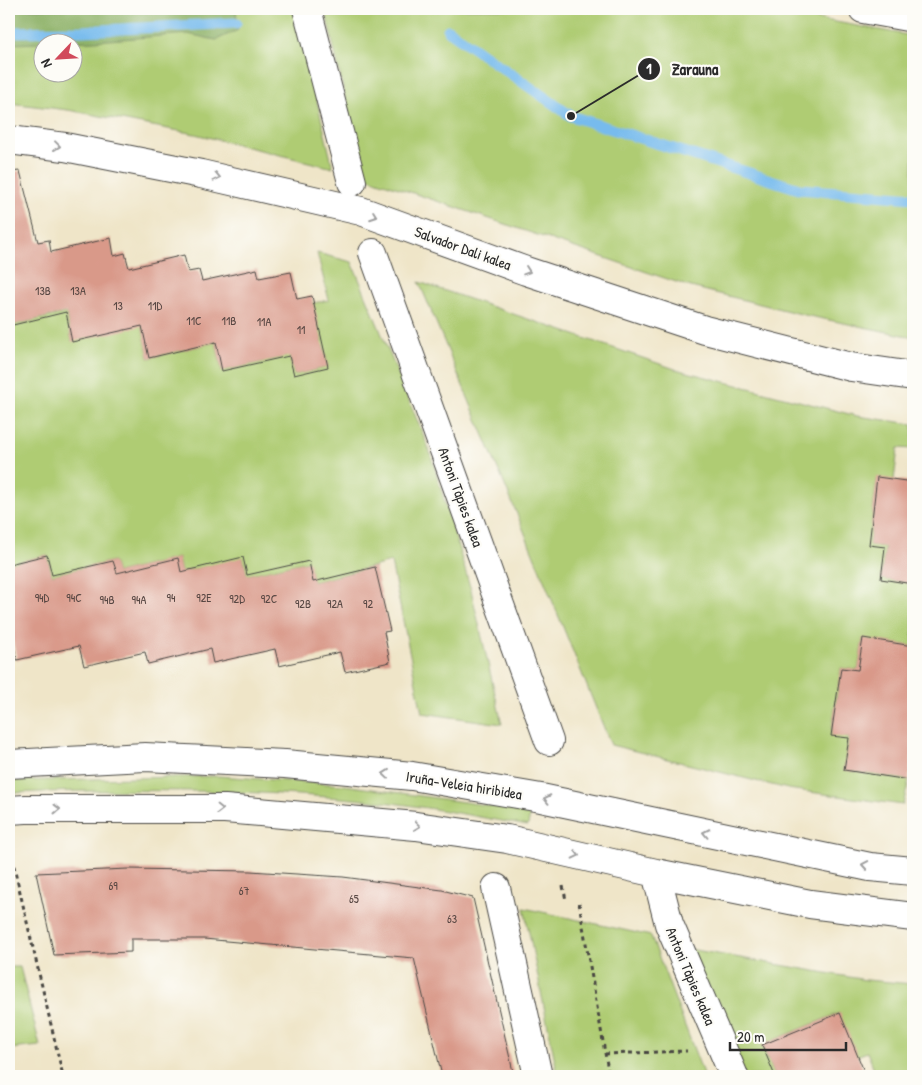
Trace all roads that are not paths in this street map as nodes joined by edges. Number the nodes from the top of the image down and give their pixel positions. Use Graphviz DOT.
graph roads {
  1 [pos="307,9"];
  2 [pos="864,9"];
  3 [pos="913,18"];
  4 [pos="9,140"];
  5 [pos="352,182"];
  6 [pos="373,253"];
  7 [pos="913,376"];
  8 [pos="549,742"];
  9 [pos="9,764"];
  10 [pos="9,810"];
  11 [pos="913,871"];
  12 [pos="656,873"];
  13 [pos="496,888"];
  14 [pos="913,917"];
  15 [pos="538,1076"];
  16 [pos="734,1076"];
  1 -- 5 [label="street"];
  2 -- 3 [label="street"];
  4 -- 7 [label="street, Salvador Dali kalea, one-way"];
  6 -- 8 [label="street, Antoni Tàpies kalea"];
  11 -- 9 [label="street, Iruña-Veleia hiribidea, one-way"];
  10 -- 12 [label="street, one-way"];
  12 -- 14 [label="street"];
  12 -- 16 [label="street, Antoni Tàpies kalea"];
  13 -- 15 [label="street"];
}
